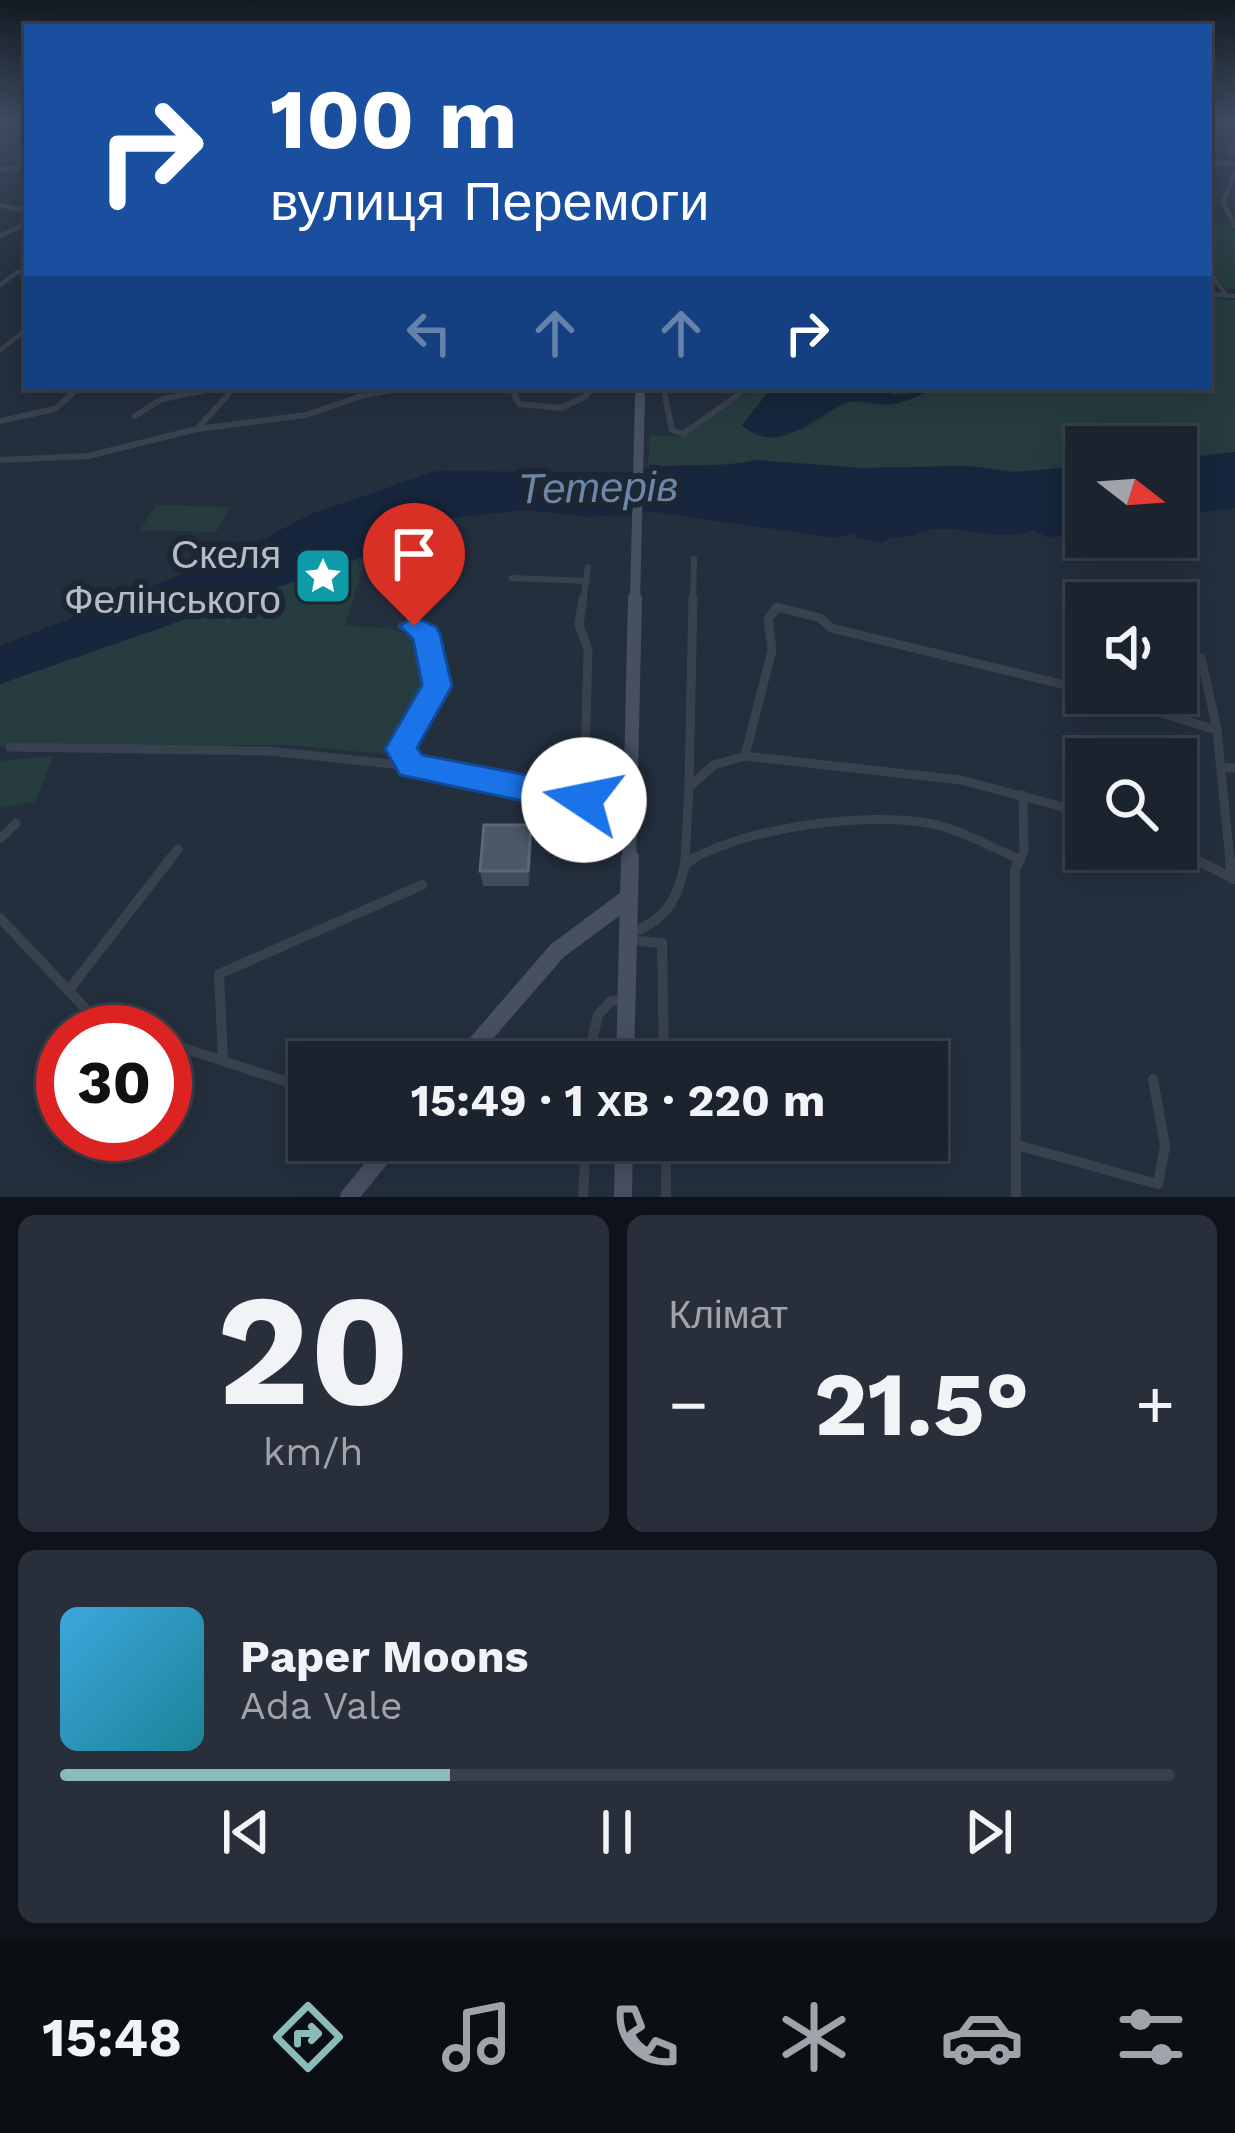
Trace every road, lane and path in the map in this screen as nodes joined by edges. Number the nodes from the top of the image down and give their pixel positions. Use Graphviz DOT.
graph roads {
  1 [pos="1232,177"];
  2 [pos="1235,206"];
  3 [pos="1223,208"];
  4 [pos="1235,226"];
  5 [pos="1212,275"];
  6 [pos="1212,294"];
  7 [pos="1226,296"];
  8 [pos="1235,296"];
  9 [pos="24,331"];
  10 [pos="0,350"];
  11 [pos="77,390"];
  12 [pos="194,390"];
  13 [pos="203,390"];
  14 [pos="233,390"];
  15 [pos="379,390"];
  16 [pos="512,390"];
  17 [pos="594,390"];
  18 [pos="640,390"];
  19 [pos="664,390"];
  20 [pos="746,390"];
  21 [pos="228,395"];
  22 [pos="135,416"];
  23 [pos="0,421"];
  24 [pos="197,429"];
  25 [pos="0,460"];
  26 [pos="694,559"];
  27 [pos="588,567"];
  28 [pos="512,578"];
  29 [pos="587,580"];
  30 [pos="402,626"];
  31 [pos="1201,658"];
  32 [pos="1065,685"];
  33 [pos="1165,714"];
  34 [pos="1217,730"];
  35 [pos="10,747"];
  36 [pos="745,756"];
  37 [pos="411,766"];
  38 [pos="1221,767"];
  39 [pos="1235,768"];
  40 [pos="689,787"];
  41 [pos="1023,794"];
  42 [pos="584,800"];
  43 [pos="1065,807"];
  44 [pos="630,809"];
  45 [pos="16,823"];
  46 [pos="0,839"];
  47 [pos="178,849"];
  48 [pos="1019,859"];
  49 [pos="1197,860"];
  50 [pos="687,863"];
  51 [pos="1234,878"];
  52 [pos="422,885"];
  53 [pos="627,899"];
  54 [pos="0,919"];
  55 [pos="626,937"];
  56 [pos="68,991"];
  57 [pos="626,1000"];
  58 [pos="82,1005"];
  59 [pos="479,1041"];
  60 [pos="592,1041"];
  61 [pos="625,1041"];
  62 [pos="664,1041"];
  63 [pos="192,1050"];
  64 [pos="224,1060"];
  65 [pos="1153,1078"];
  66 [pos="288,1083"];
  67 [pos="1017,1144"];
  68 [pos="378,1161"];
  69 [pos="585,1161"];
  70 [pos="624,1161"];
  71 [pos="665,1161"];
  72 [pos="349,1197"];
  73 [pos="583,1197"];
  74 [pos="623,1197"];
  75 [pos="666,1197"];
  76 [pos="1016,1197"];
  1 -- 3 [label="street"];
  2 -- 3 [label="street"];
  3 -- 4 [label="street"];
  5 -- 7 [label="street"];
  6 -- 7 [label="street"];
  7 -- 8 [label="street"];
  9 -- 10 [label="street"];
  11 -- 23 [label="street"];
  12 -- 22 [label="street"];
  13 -- 21 [label="street"];
  14 -- 21 [label="street"];
  15 -- 24 [label="street"];
  16 -- 17 [label="street"];
  18 -- 44 [label="main road"];
  19 -- 20 [label="street"];
  21 -- 24 [label="street"];
  24 -- 25 [label="street"];
  26 -- 40 [label="street"];
  27 -- 29 [label="street"];
  28 -- 29 [label="street"];
  29 -- 42 [label="street"];
  30 -- 37 [label="street"];
  31 -- 34 [label="street"];
  32 -- 36 [label="street"];
  33 -- 34 [label="street"];
  34 -- 38 [label="street"];
  35 -- 37 [label="street"];
  36 -- 40 [label="street"];
  36 -- 41 [label="street"];
  37 -- 42 [label="street"];
  38 -- 39 [label="street"];
  38 -- 51 [label="street"];
  40 -- 50 [label="street"];
  41 -- 43 [label="street"];
  41 -- 48 [label="street"];
  42 -- 44 [label="street"];
  44 -- 53 [label="main road"];
  45 -- 46 [label="street"];
  47 -- 56 [label="street"];
  48 -- 50 [label="street"];
  48 -- 67 [label="street"];
  49 -- 51 [label="street"];
  50 -- 55 [label="street"];
  52 -- 64 [label="street"];
  53 -- 55 [label="main road"];
  53 -- 59 [label="main road"];
  54 -- 56 [label="street"];
  55 -- 57 [label="main road"];
  55 -- 62 [label="street"];
  56 -- 58 [label="street"];
  57 -- 60 [label="street"];
  57 -- 61 [label="main road"];
  63 -- 64 [label="street"];
  64 -- 66 [label="street"];
  65 -- 67 [label="street"];
  67 -- 76 [label="street"];
  68 -- 72 [label="main road"];
  69 -- 73 [label="street"];
  70 -- 74 [label="main road"];
  71 -- 75 [label="street"];
}
